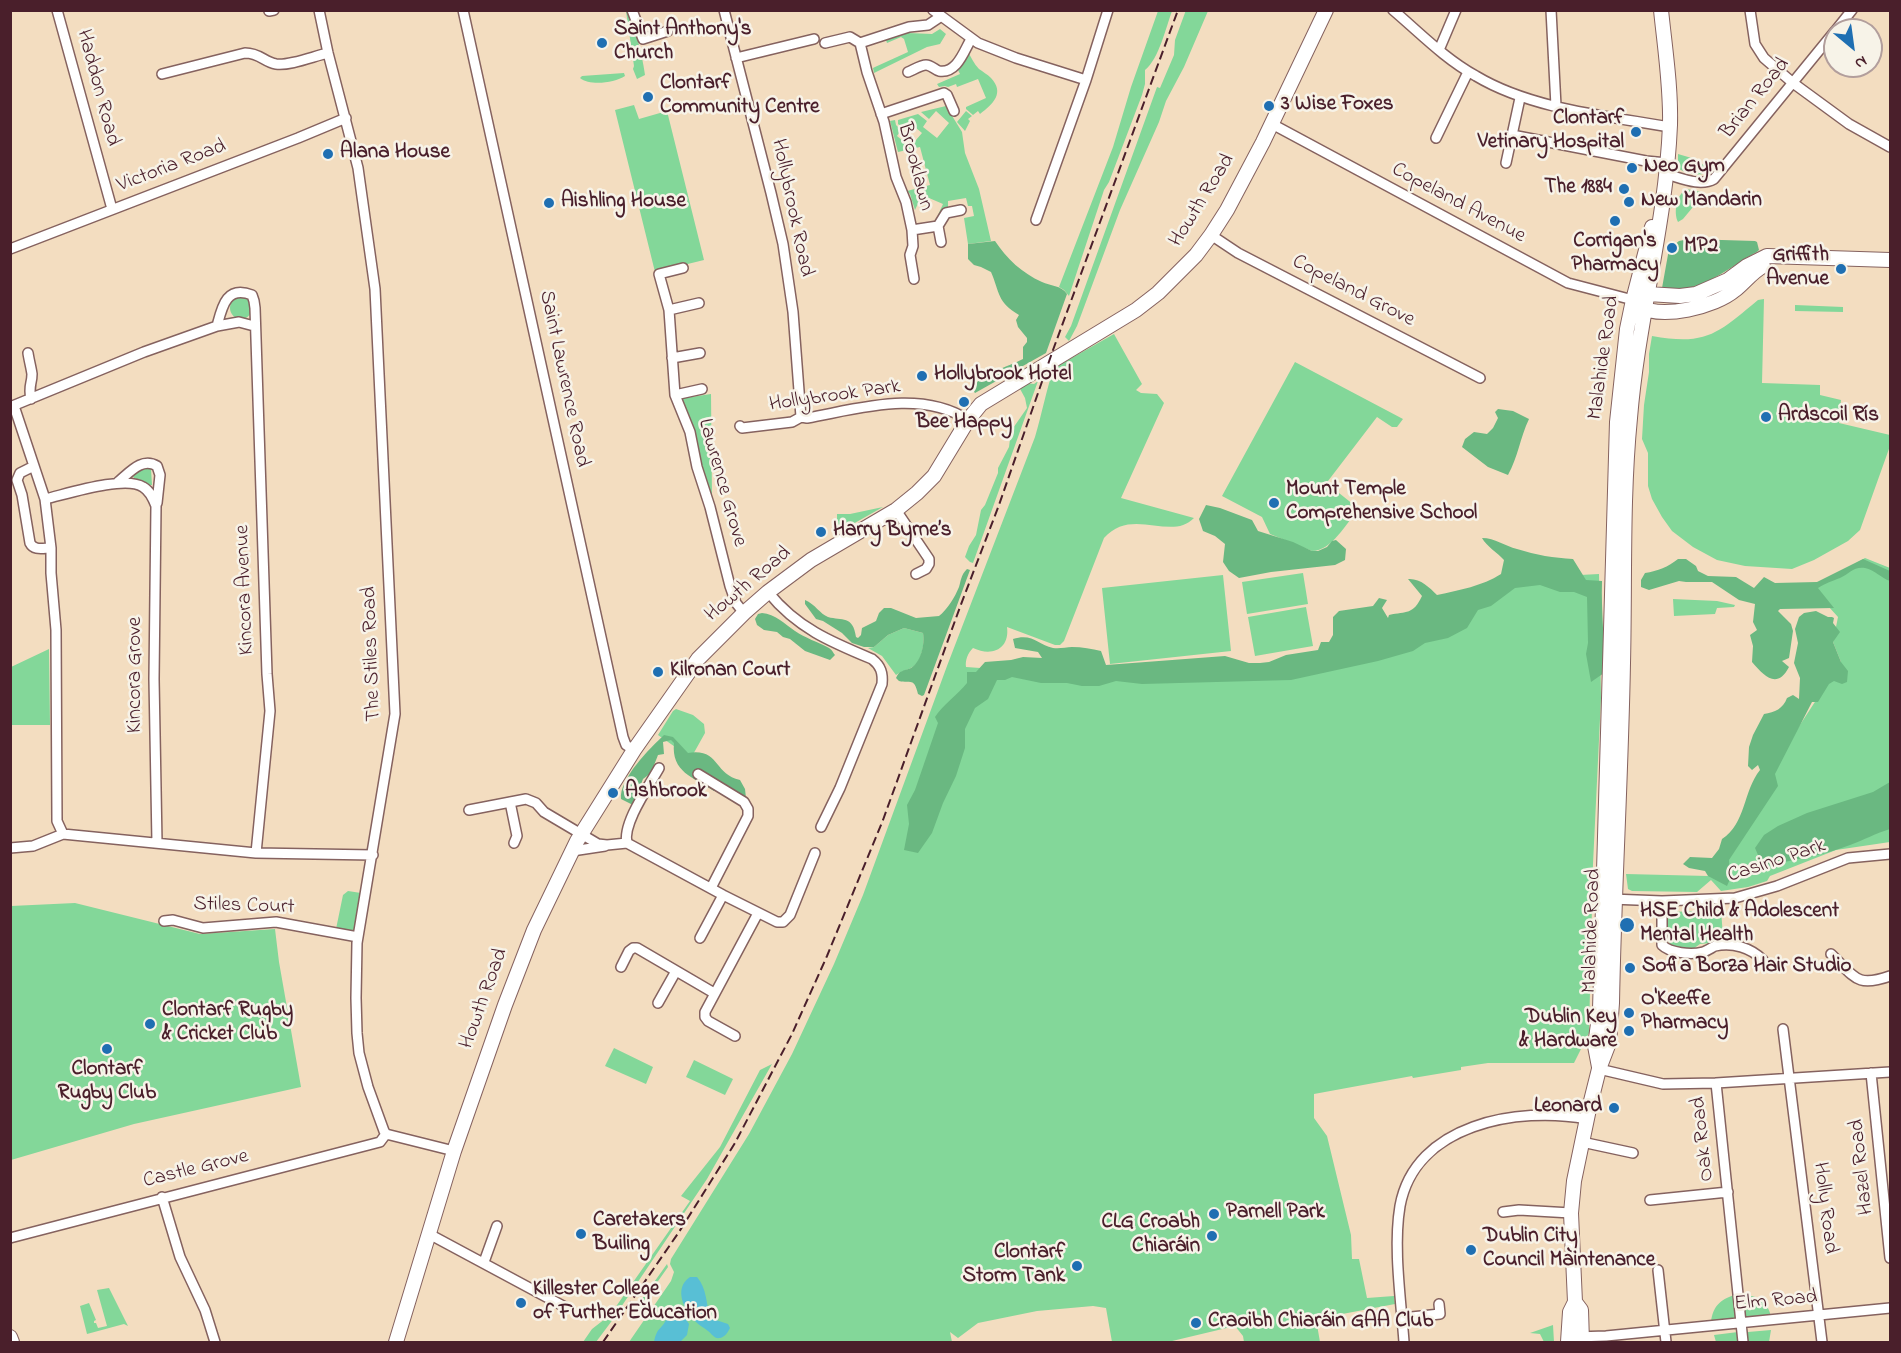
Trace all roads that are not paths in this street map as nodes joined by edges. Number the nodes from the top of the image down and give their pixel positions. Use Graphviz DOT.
graph roads {
  1 [pos="57,10"];
  2 [pos="319,10"];
  3 [pos="463,10"];
  4 [pos="632,10"];
  5 [pos="724,10"];
  6 [pos="1108,10"];
  7 [pos="1326,10"];
  8 [pos="1393,10"];
  9 [pos="1456,10"];
  10 [pos="1551,10"];
  11 [pos="1661,10"];
  12 [pos="1750,10"];
  13 [pos="937,14"];
  14 [pos="668,31"];
  15 [pos="814,39"];
  16 [pos="970,39"];
  17 [pos="825,43"];
  18 [pos="860,43"];
  19 [pos="1823,47"];
  20 [pos="1439,50"];
  21 [pos="328,53"];
  22 [pos="736,58"];
  23 [pos="908,72"];
  24 [pos="1468,72"];
  25 [pos="162,74"];
  26 [pos="1086,80"];
  27 [pos="1793,83"];
  28 [pos="1520,98"];
  29 [pos="1556,106"];
  30 [pos="954,111"];
  31 [pos="881,114"];
  32 [pos="346,118"];
  33 [pos="1272,124"];
  34 [pos="1670,127"];
  35 [pos="1512,135"];
  36 [pos="1436,138"];
  37 [pos="1890,147"];
  38 [pos="1506,164"];
  39 [pos="1666,173"];
  40 [pos="112,209"];
  41 [pos="961,210"];
  42 [pos="1036,220"];
  43 [pos="938,226"];
  44 [pos="912,230"];
  45 [pos="1211,235"];
  46 [pos="941,242"];
  47 [pos="10,249"];
  48 [pos="1791,257"];
  49 [pos="1890,260"];
  50 [pos="683,268"];
  51 [pos="914,279"];
  52 [pos="1648,294"];
  53 [pos="1696,294"];
  54 [pos="1633,300"];
  55 [pos="699,303"];
  56 [pos="1701,308"];
  57 [pos="1644,309"];
  58 [pos="669,310"];
  59 [pos="217,326"];
  60 [pos="254,326"];
  61 [pos="28,353"];
  62 [pos="700,353"];
  63 [pos="672,358"];
  64 [pos="1480,378"];
  65 [pos="702,389"];
  66 [pos="1626,394"];
  67 [pos="675,395"];
  68 [pos="31,399"];
  69 [pos="12,406"];
  70 [pos="801,417"];
  71 [pos="968,420"];
  72 [pos="740,426"];
  73 [pos="34,466"];
  74 [pos="118,482"];
  75 [pos="45,499"];
  76 [pos="156,506"];
  77 [pos="896,510"];
  78 [pos="51,548"];
  79 [pos="916,574"];
  80 [pos="768,592"];
  81 [pos="744,613"];
  82 [pos="634,750"];
  83 [pos="659,768"];
  84 [pos="698,774"];
  85 [pos="510,802"];
  86 [pos="469,810"];
  87 [pos="821,827"];
  88 [pos="63,834"];
  89 [pos="582,834"];
  90 [pos="157,843"];
  91 [pos="514,843"];
  92 [pos="627,843"];
  93 [pos="607,845"];
  94 [pos="10,848"];
  95 [pos="572,851"];
  96 [pos="256,853"];
  97 [pos="815,853"];
  98 [pos="1890,854"];
  99 [pos="373,855"];
  100 [pos="711,888"];
  101 [pos="723,895"];
  102 [pos="1609,899"];
  103 [pos="1662,901"];
  104 [pos="758,913"];
  105 [pos="164,921"];
  106 [pos="358,938"];
  107 [pos="700,938"];
  108 [pos="1831,954"];
  109 [pos="1763,960"];
  110 [pos="621,967"];
  111 [pos="676,971"];
  112 [pos="1890,976"];
  113 [pos="714,993"];
  114 [pos="658,1003"];
  115 [pos="1783,1029"];
  116 [pos="735,1036"];
  117 [pos="1599,1069"];
  118 [pos="1890,1072"];
  119 [pos="1871,1073"];
  120 [pos="1789,1077"];
  121 [pos="1716,1083"];
  122 [pos="1587,1119"];
  123 [pos="386,1134"];
  124 [pos="1582,1142"];
  125 [pos="454,1151"];
  126 [pos="1634,1153"];
  127 [pos="1728,1192"];
  128 [pos="162,1197"];
  129 [pos="1650,1200"];
  130 [pos="1503,1212"];
  131 [pos="1571,1213"];
  132 [pos="497,1226"];
  133 [pos="429,1234"];
  134 [pos="10,1238"];
  135 [pos="1890,1258"];
  136 [pos="484,1262"];
  137 [pos="1658,1270"];
  138 [pos="1439,1304"];
  139 [pos="565,1306"];
  140 [pos="1890,1308"];
  141 [pos="1820,1316"];
  142 [pos="1402,1318"];
  143 [pos="1741,1323"];
  144 [pos="1665,1330"];
  145 [pos="10,1337"];
  146 [pos="1606,1339"];
  147 [pos="1575,1340"];
  148 [pos="12,1342"];
  149 [pos="215,1342"];
  150 [pos="396,1342"];
  151 [pos="1404,1342"];
  152 [pos="1666,1342"];
  153 [pos="1743,1342"];
  154 [pos="1822,1342"];
  1 -- 40 [label="street, Haddon Road"];
  2 -- 21 [label="street, The Stiles Road"];
  3 -- 82 [label="street, Saint Lawrence Road"];
  4 -- 14 [label="street"];
  5 -- 22 [label="street, Hollybrook Road"];
  6 -- 26 [label="street"];
  7 -- 33 [label="main road, Howth Road"];
  8 -- 20 [label="street"];
  9 -- 20 [label="street"];
  10 -- 29 [label="street"];
  11 -- 34 [label="main road, Malahide Road"];
  12 -- 27 [label="street"];
  13 -- 16 [label="street"];
  13 -- 18 [label="street"];
  15 -- 22 [label="street"];
  16 -- 23 [label="street"];
  16 -- 26 [label="street"];
  17 -- 18 [label="street"];
  18 -- 31 [label="street, Brooklawn"];
  19 -- 27 [label="street, Brian Road"];
  20 -- 24 [label="street"];
  21 -- 25 [label="street"];
  21 -- 32 [label="street, The Stiles Road"];
  22 -- 70 [label="street, Hollybrook Road"];
  24 -- 28 [label="street"];
  24 -- 36 [label="street"];
  26 -- 42 [label="street"];
  27 -- 37 [label="street"];
  27 -- 39 [label="street, Brian Road"];
  28 -- 29 [label="street"];
  28 -- 35 [label="street"];
  29 -- 34 [label="street"];
  30 -- 31 [label="street, Brooklawn"];
  31 -- 44 [label="street, Brooklawn"];
  32 -- 40 [label="street, Victoria Road"];
  32 -- 99 [label="street, The Stiles Road"];
  33 -- 45 [label="main road, Howth Road"];
  33 -- 54 [label="street, Copeland Avenue"];
  34 -- 39 [label="main road, Malahide Road"];
  35 -- 38 [label="street"];
  35 -- 39 [label="street, Brian Road"];
  39 -- 52 [label="main road, Malahide Road"];
  39 -- 54 [label="main road, Malahide Road"];
  40 -- 47 [label="street, Victoria Road"];
  41 -- 43 [label="street, Brooklawn"];
  43 -- 44 [label="street, Brooklawn"];
  43 -- 46 [label="street, Brooklawn"];
  44 -- 51 [label="street, Brooklawn"];
  45 -- 64 [label="street, Copeland Grove"];
  45 -- 71 [label="main road, Howth Road"];
  48 -- 49 [label="main road"];
  48 -- 53 [label="main road"];
  48 -- 56 [label="main road"];
  50 -- 58 [label="street, Lawrence Grove"];
  52 -- 53 [label="main road"];
  52 -- 54 [label="main road"];
  52 -- 57 [label="main road, Malahide Road"];
  53 -- 56 [label="main road"];
  54 -- 57 [label="main road"];
  54 -- 66 [label="main road, Malahide Road"];
  55 -- 58 [label="street"];
  56 -- 57 [label="main road"];
  57 -- 66 [label="main road, Malahide Road"];
  58 -- 63 [label="street, Lawrence Grove"];
  59 -- 60 [label="street"];
  59 -- 60 [label="street, Kincora Avenue"];
  59 -- 68 [label="street"];
  60 -- 96 [label="street, Kincora Avenue"];
  61 -- 68 [label="street"];
  62 -- 63 [label="street"];
  63 -- 67 [label="street, Lawrence Grove"];
  65 -- 67 [label="street, Lawrence Grove"];
  66 -- 102 [label="main road, Malahide Road"];
  67 -- 81 [label="street, Lawrence Grove"];
  68 -- 69 [label="street"];
  69 -- 73 [label="street"];
  70 -- 71 [label="street, Hollybrook Park"];
  70 -- 72 [label="street, Hollybrook Park"];
  71 -- 77 [label="main road, Howth Road"];
  73 -- 75 [label="street"];
  73 -- 78 [label="street"];
  74 -- 75 [label="street, Kincora Grove"];
  74 -- 76 [label="street, Kincora Grove"];
  74 -- 76 [label="street, Kincora Grove"];
  75 -- 78 [label="street"];
  76 -- 90 [label="street, Kincora Grove"];
  77 -- 79 [label="street"];
  77 -- 80 [label="main road, Howth Road"];
  78 -- 88 [label="street"];
  80 -- 81 [label="main road, Howth Road"];
  80 -- 87 [label="street"];
  81 -- 82 [label="main road, Howth Road"];
  82 -- 89 [label="main road, Howth Road"];
  83 -- 92 [label="street"];
  84 -- 100 [label="street"];
  85 -- 86 [label="street"];
  85 -- 89 [label="street"];
  85 -- 91 [label="street"];
  88 -- 90 [label="street"];
  88 -- 94 [label="street"];
  89 -- 93 [label="street"];
  89 -- 95 [label="main road, Howth Road"];
  90 -- 96 [label="street"];
  92 -- 93 [label="street"];
  92 -- 100 [label="street"];
  93 -- 95 [label="street"];
  95 -- 125 [label="main road, Howth Road"];
  96 -- 99 [label="street"];
  97 -- 104 [label="street"];
  98 -- 103 [label="street, Casino Park"];
  99 -- 106 [label="street, The Stiles Road"];
  100 -- 101 [label="street"];
  101 -- 104 [label="street"];
  101 -- 107 [label="street"];
  102 -- 103 [label="street, Casino Park"];
  102 -- 117 [label="main road, Malahide Road"];
  103 -- 109 [label="street"];
  104 -- 113 [label="street"];
  105 -- 106 [label="street, Stiles Court"];
  106 -- 123 [label="street, The Stiles Road"];
  108 -- 112 [label="street"];
  110 -- 111 [label="street"];
  111 -- 113 [label="street"];
  111 -- 114 [label="street"];
  113 -- 116 [label="street"];
  115 -- 120 [label="street, Holly Road"];
  117 -- 121 [label="street"];
  117 -- 122 [label="main road, Malahide Road"];
  118 -- 119 [label="street"];
  119 -- 120 [label="street"];
  119 -- 135 [label="street, Hazel Road"];
  120 -- 121 [label="street"];
  120 -- 141 [label="street, Holly Road"];
  121 -- 127 [label="street, Oak Road"];
  122 -- 124 [label="main road, Malahide Road"];
  122 -- 142 [label="street"];
  123 -- 125 [label="street"];
  123 -- 128 [label="street, Castle Grove"];
  124 -- 126 [label="street"];
  124 -- 131 [label="main road, Malahide Road"];
  125 -- 133 [label="main road, Howth Road"];
  127 -- 129 [label="street, Oak Road"];
  127 -- 143 [label="street, Oak Road"];
  128 -- 134 [label="street, Castle Grove"];
  128 -- 149 [label="street"];
  130 -- 131 [label="street"];
  131 -- 147 [label="main road, Malahide Road"];
  132 -- 136 [label="street"];
  133 -- 136 [label="street"];
  133 -- 150 [label="main road, Howth Road"];
  136 -- 139 [label="street"];
  137 -- 144 [label="street"];
  138 -- 142 [label="street"];
  140 -- 141 [label="street, Elm Road"];
  141 -- 143 [label="street, Elm Road"];
  141 -- 154 [label="street, Holly Road"];
  142 -- 151 [label="street"];
  143 -- 144 [label="street, Elm Road"];
  143 -- 153 [label="street, Oak Road"];
  144 -- 146 [label="street, Elm Road"];
  144 -- 152 [label="street"];
  145 -- 148 [label="main road"];
  146 -- 147 [label="street, Elm Road"];
}
